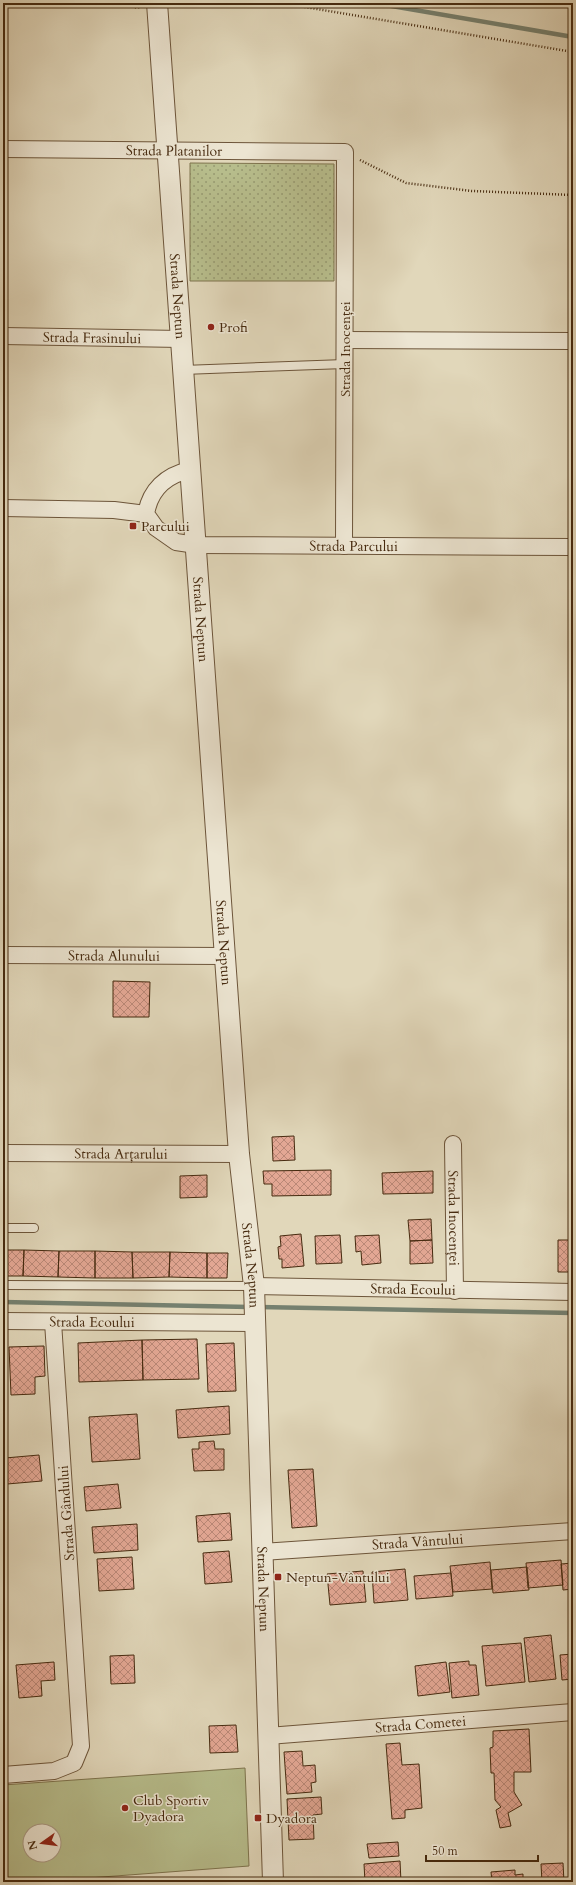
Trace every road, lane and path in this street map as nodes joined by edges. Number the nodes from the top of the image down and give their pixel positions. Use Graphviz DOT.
graph roads {
  1 [pos="124,3"];
  2 [pos="147,3"];
  3 [pos="157,3"];
  4 [pos="281,3"];
  5 [pos="573,52"];
  6 [pos="3,149"];
  7 [pos="168,152"];
  8 [pos="345,152"];
  9 [pos="573,195"];
  10 [pos="3,336"];
  11 [pos="181,339"];
  12 [pos="345,340"];
  13 [pos="573,341"];
  14 [pos="344,364"];
  15 [pos="183,370"];
  16 [pos="190,470"];
  17 [pos="3,508"];
  18 [pos="146,514"];
  19 [pos="196,545"];
  20 [pos="344,546"];
  21 [pos="573,547"];
  22 [pos="3,955"];
  23 [pos="225,956"];
  24 [pos="453,1144"];
  25 [pos="3,1153"];
  26 [pos="239,1154"];
  27 [pos="3,1228"];
  28 [pos="34,1228"];
  29 [pos="3,1285"];
  30 [pos="455,1291"];
  31 [pos="573,1292"];
  32 [pos="254,1305"];
  33 [pos="3,1321"];
  34 [pos="53,1322"];
  35 [pos="573,1531"];
  36 [pos="262,1552"];
  37 [pos="573,1712"];
  38 [pos="268,1736"];
  39 [pos="3,1775"];
  40 [pos="273,1882"];
  1 -- 2 [label="path"];
  3 -- 7 [label="street, Strada Neptun"];
  4 -- 5 [label="path"];
  6 -- 7 [label="street, Strada Platanilor"];
  7 -- 8 [label="street, Strada Platanilor"];
  7 -- 11 [label="street, Strada Neptun"];
  8 -- 9 [label="path"];
  8 -- 12 [label="street, Strada Inocenței"];
  10 -- 11 [label="street, Strada Frasinului"];
  11 -- 15 [label="street, Strada Neptun"];
  12 -- 13 [label="street"];
  12 -- 14 [label="street, Strada Inocenței"];
  14 -- 15 [label="lane"];
  14 -- 20 [label="street, Strada Inocenței"];
  15 -- 16 [label="street, Strada Neptun"];
  16 -- 18 [label="street"];
  16 -- 19 [label="street, Strada Neptun"];
  17 -- 18 [label="street"];
  18 -- 19 [label="street, Strada Parcului"];
  19 -- 20 [label="street, Strada Parcului"];
  19 -- 23 [label="street, Strada Neptun"];
  20 -- 21 [label="street, Strada Parcului"];
  22 -- 23 [label="street, Strada Alunului"];
  23 -- 26 [label="street, Strada Neptun"];
  24 -- 30 [label="street, Strada Inocenței"];
  25 -- 26 [label="street, Strada Arțarului"];
  26 -- 32 [label="street, Strada Neptun"];
  27 -- 28 [label="lane"];
  29 -- 32 [label="lane"];
  30 -- 31 [label="street, Strada Ecoului"];
  30 -- 32 [label="street, Strada Ecoului"];
  32 -- 34 [label="street, Strada Ecoului"];
  32 -- 36 [label="street, Strada Neptun"];
  33 -- 34 [label="street, Strada Ecoului"];
  34 -- 39 [label="street, Strada Gândului"];
  35 -- 36 [label="street, Strada Vântului"];
  36 -- 38 [label="street, Strada Neptun"];
  37 -- 38 [label="street, Strada Cometei"];
  38 -- 40 [label="street, Strada Neptun"];
}
